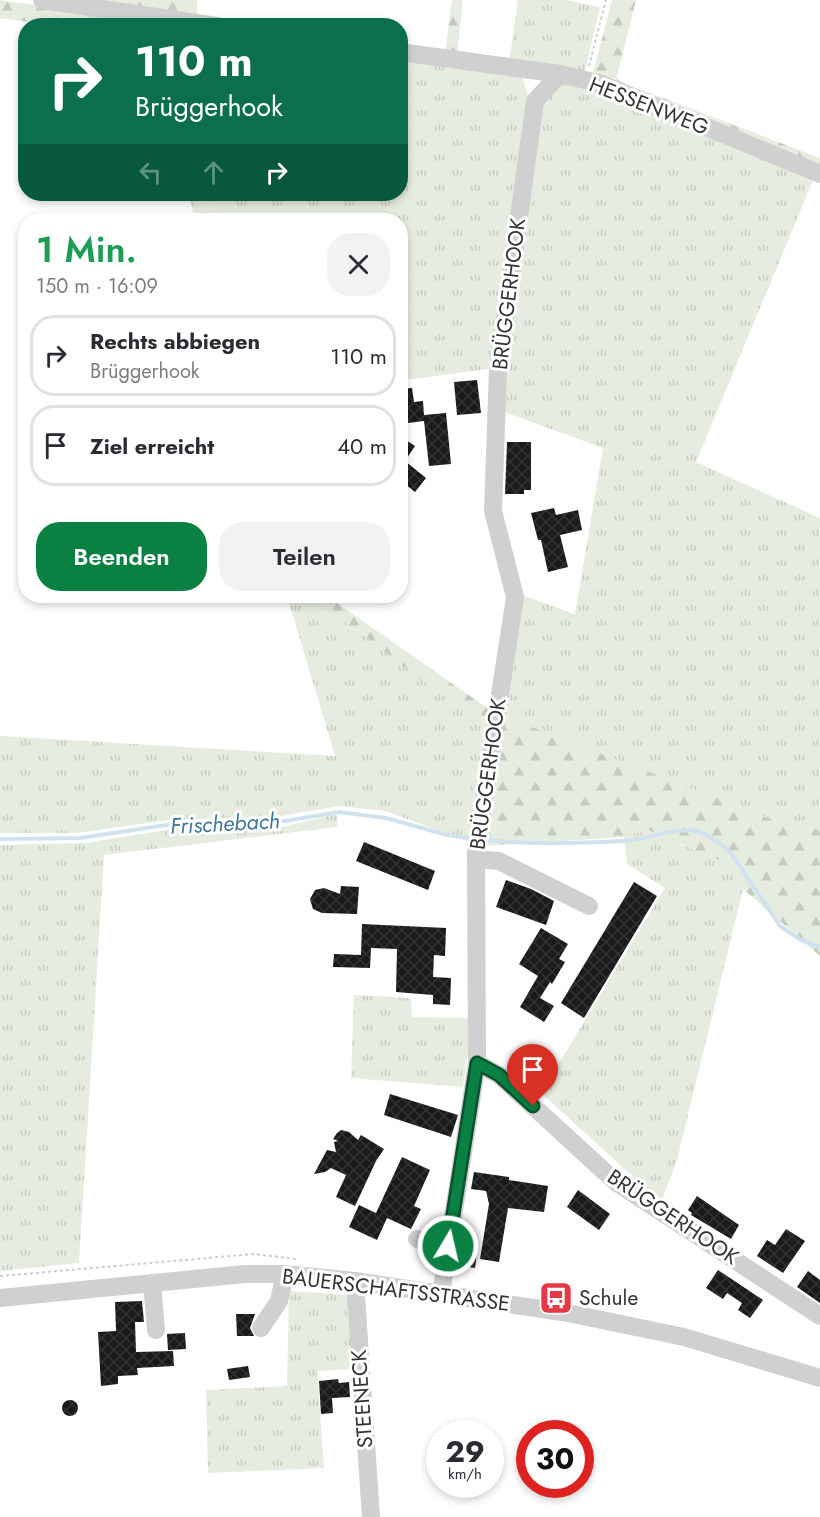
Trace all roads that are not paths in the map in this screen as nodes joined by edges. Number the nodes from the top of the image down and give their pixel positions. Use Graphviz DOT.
graph roads {
  1 [pos="42,0"];
  2 [pos="163,18"];
  3 [pos="408,53"];
  4 [pos="526,70"];
  5 [pos="560,74"];
  6 [pos="535,101"];
  7 [pos="820,174"];
  8 [pos="476,859"];
  9 [pos="589,906"];
  10 [pos="477,1063"];
  11 [pos="417,1239"];
  12 [pos="448,1246"];
  13 [pos="285,1274"];
  14 [pos="355,1281"];
  15 [pos="152,1282"];
  16 [pos="441,1294"];
  17 [pos="0,1298"];
  18 [pos="820,1316"];
  19 [pos="261,1328"];
  20 [pos="156,1330"];
  21 [pos="820,1378"];
  22 [pos="371,1517"];
  1 -- 2 [label="street"];
  3 -- 4 [label="street, HESSENWEG"];
  4 -- 5 [label="street, HESSENWEG"];
  4 -- 6 [label="street"];
  5 -- 6 [label="street"];
  5 -- 7 [label="street, HESSENWEG"];
  6 -- 8 [label="street, BRÜGGERHOOK"];
  8 -- 9 [label="street"];
  8 -- 10 [label="street, BRÜGGERHOOK"];
  10 -- 12 [label="street"];
  10 -- 18 [label="street, BRÜGGERHOOK"];
  11 -- 12 [label="street"];
  12 -- 16 [label="street"];
  13 -- 14 [label="street, BAUERSCHAFTSSTRASSE"];
  13 -- 15 [label="street, BAUERSCHAFTSSTRASSE"];
  13 -- 19 [label="street"];
  14 -- 16 [label="street, BAUERSCHAFTSSTRASSE"];
  14 -- 22 [label="street, STEENECK"];
  15 -- 17 [label="street, BAUERSCHAFTSSTRASSE"];
  15 -- 20 [label="street"];
  16 -- 21 [label="street, BAUERSCHAFTSSTRASSE"];
}
